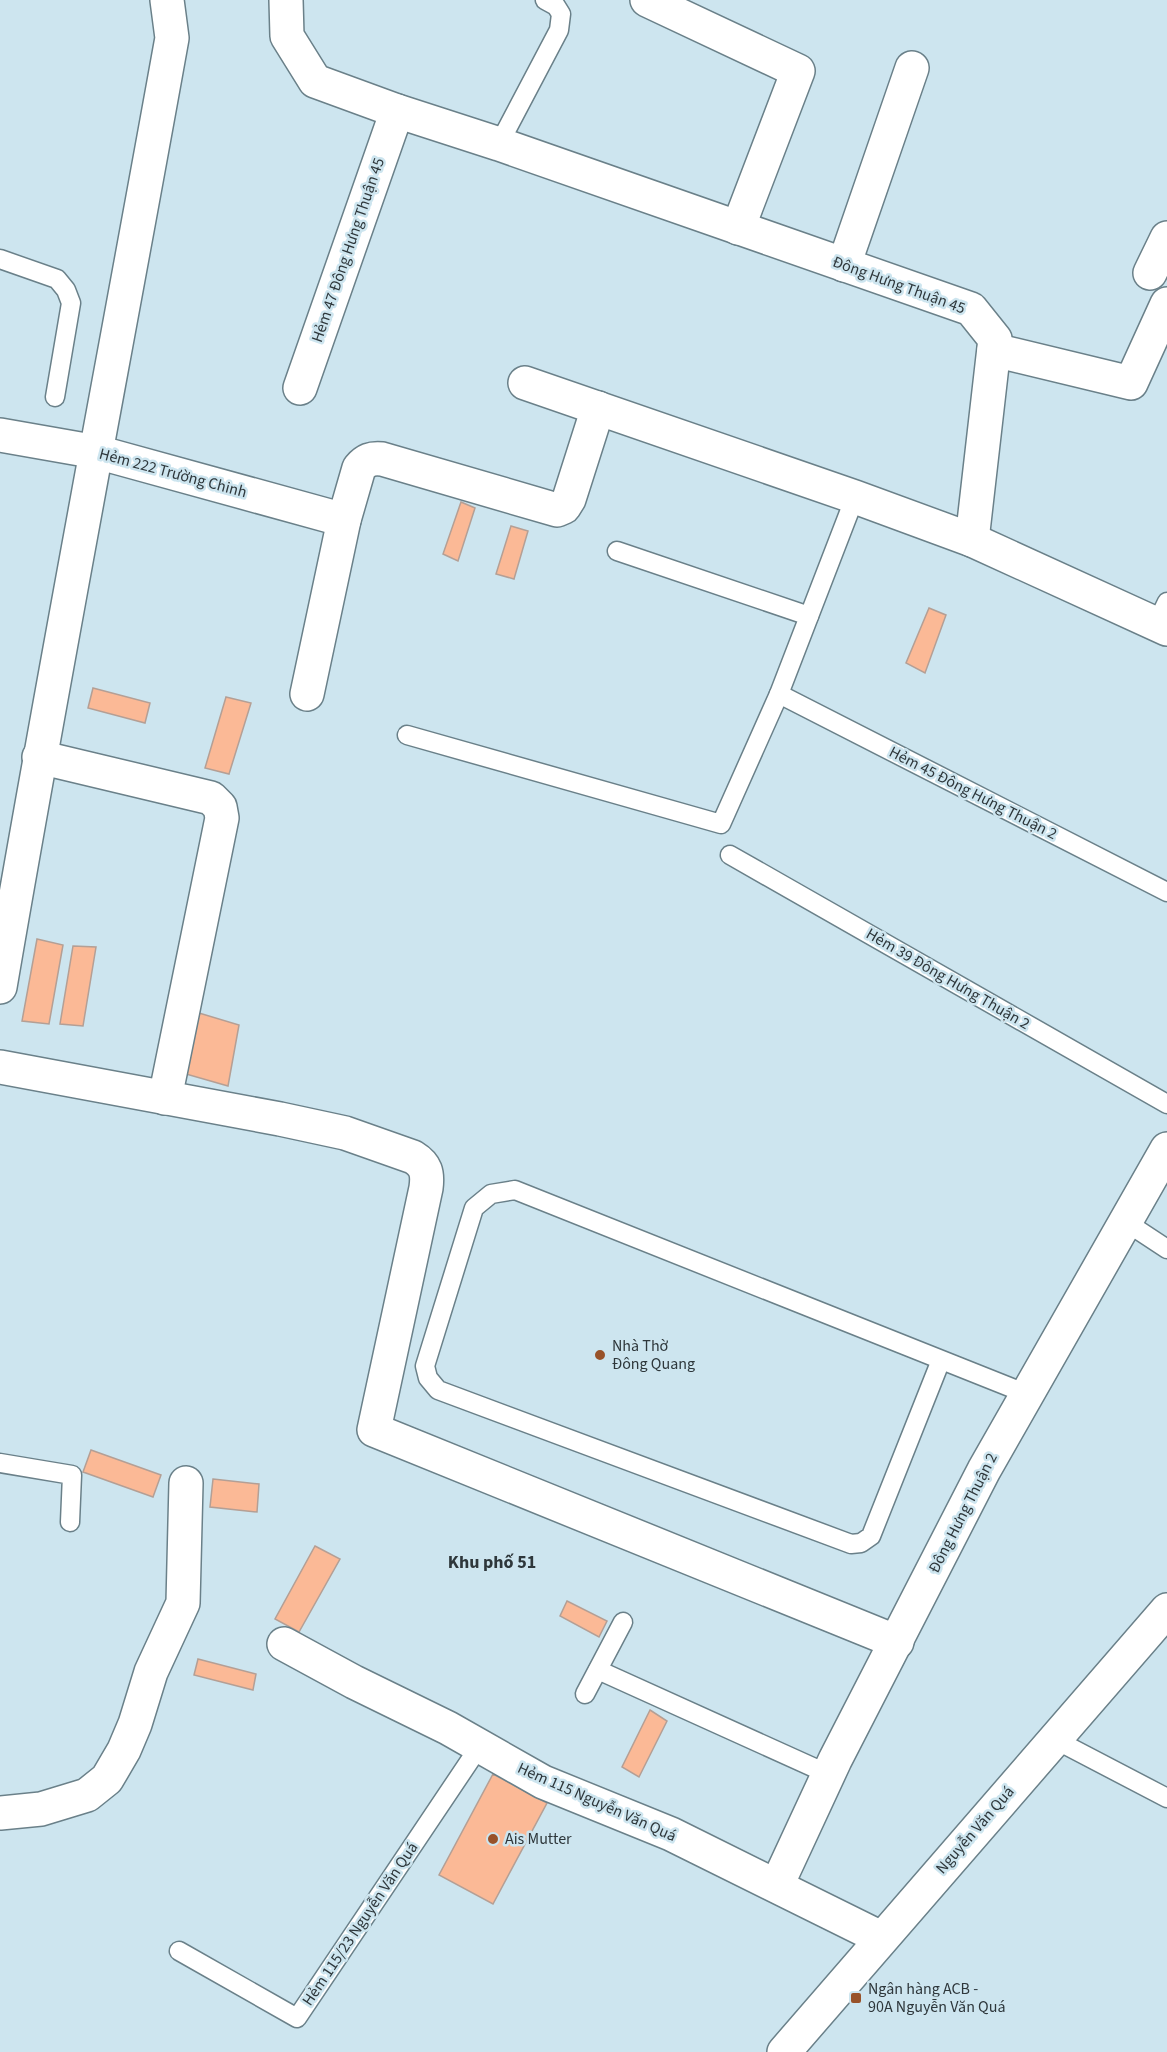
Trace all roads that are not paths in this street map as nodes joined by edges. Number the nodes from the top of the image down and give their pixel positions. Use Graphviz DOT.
graph roads {
  1 [pos="167,0"];
  2 [pos="286,0"];
  3 [pos="545,0"];
  4 [pos="647,0"];
  5 [pos="912,68"];
  6 [pos="397,111"];
  7 [pos="499,144"];
  8 [pos="738,228"];
  9 [pos="1167,238"];
  10 [pos="0,259"];
  11 [pos="844,265"];
  12 [pos="1150,273"];
  13 [pos="1167,304"];
  14 [pos="994,350"];
  15 [pos="525,383"];
  16 [pos="300,388"];
  17 [pos="55,398"];
  18 [pos="598,408"];
  19 [pos="0,435"];
  20 [pos="97,452"];
  21 [pos="855,497"];
  22 [pos="344,520"];
  23 [pos="972,540"];
  24 [pos="617,551"];
  25 [pos="809,616"];
  26 [pos="1163,619"];
  27 [pos="307,694"];
  28 [pos="779,694"];
  29 [pos="407,735"];
  30 [pos="39,757"];
  31 [pos="730,855"];
  32 [pos="1167,892"];
  33 [pos="0,987"];
  34 [pos="0,1067"];
  35 [pos="165,1098"];
  36 [pos="1167,1104"];
  37 [pos="1167,1149"];
  38 [pos="1126,1221"];
  39 [pos="1167,1249"];
  40 [pos="941,1360"];
  41 [pos="1028,1394"];
  42 [pos="0,1463"];
  43 [pos="186,1483"];
  44 [pos="70,1522"];
  45 [pos="1167,1610"];
  46 [pos="623,1622"];
  47 [pos="897,1642"];
  48 [pos="284,1644"];
  49 [pos="598,1670"];
  50 [pos="585,1694"];
  51 [pos="1054,1739"];
  52 [pos="478,1748"];
  53 [pos="828,1774"];
  54 [pos="1167,1798"];
  55 [pos="0,1813"];
  56 [pos="777,1885"];
  57 [pos="881,1938"];
  58 [pos="179,1951"];
  59 [pos="784,2052"];
  1 -- 20 [label="street"];
  2 -- 6 [label="street, Đông Hưng Thuận 45"];
  3 -- 7 [label="lane"];
  4 -- 8 [label="street"];
  5 -- 11 [label="street"];
  6 -- 7 [label="street, Đông Hưng Thuận 45"];
  6 -- 16 [label="street, Hẻm 47 Đông Hưng Thuận 45"];
  7 -- 8 [label="street, Đông Hưng Thuận 45"];
  8 -- 11 [label="street, Đông Hưng Thuận 45"];
  9 -- 12 [label="street"];
  10 -- 17 [label="lane"];
  11 -- 14 [label="street, Đông Hưng Thuận 45"];
  13 -- 14 [label="street"];
  14 -- 23 [label="street, Đông Hưng Thuận 45"];
  15 -- 18 [label="street"];
  18 -- 21 [label="street"];
  18 -- 22 [label="street"];
  19 -- 20 [label="street, Hẻm 222 Trường Chinh"];
  20 -- 22 [label="street, Hẻm 222 Trường Chinh"];
  20 -- 30 [label="street"];
  21 -- 23 [label="street"];
  21 -- 25 [label="lane"];
  22 -- 27 [label="street"];
  23 -- 26 [label="street"];
  24 -- 25 [label="lane"];
  25 -- 28 [label="lane"];
  28 -- 29 [label="lane"];
  28 -- 32 [label="lane, Hẻm 45 Đông Hưng Thuận 2"];
  30 -- 33 [label="street"];
  30 -- 35 [label="street"];
  31 -- 36 [label="lane, Hẻm 39 Đông Hưng Thuận 2"];
  34 -- 35 [label="street"];
  35 -- 47 [label="street"];
  37 -- 38 [label="street, Đông Hưng Thuận 2"];
  38 -- 39 [label="lane"];
  38 -- 41 [label="street, Đông Hưng Thuận 2"];
  40 -- 40 [label="lane"];
  40 -- 41 [label="lane"];
  41 -- 47 [label="street, Đông Hưng Thuận 2"];
  42 -- 44 [label="lane"];
  43 -- 55 [label="street"];
  45 -- 51 [label="street, Nguyễn Văn Quá"];
  46 -- 49 [label="lane"];
  47 -- 53 [label="street, Đông Hưng Thuận 2"];
  48 -- 52 [label="street, Hẻm 115 Nguyễn Văn Quá"];
  49 -- 50 [label="lane"];
  49 -- 53 [label="lane"];
  51 -- 54 [label="lane"];
  51 -- 57 [label="street, Nguyễn Văn Quá"];
  52 -- 56 [label="street, Hẻm 115 Nguyễn Văn Quá"];
  52 -- 58 [label="lane, Hẻm 115/23 Nguyễn Văn Quá"];
  53 -- 56 [label="street, Đông Hưng Thuận 2"];
  56 -- 57 [label="street, Hẻm 115 Nguyễn Văn Quá"];
  57 -- 59 [label="street, Nguyễn Văn Quá"];
}
